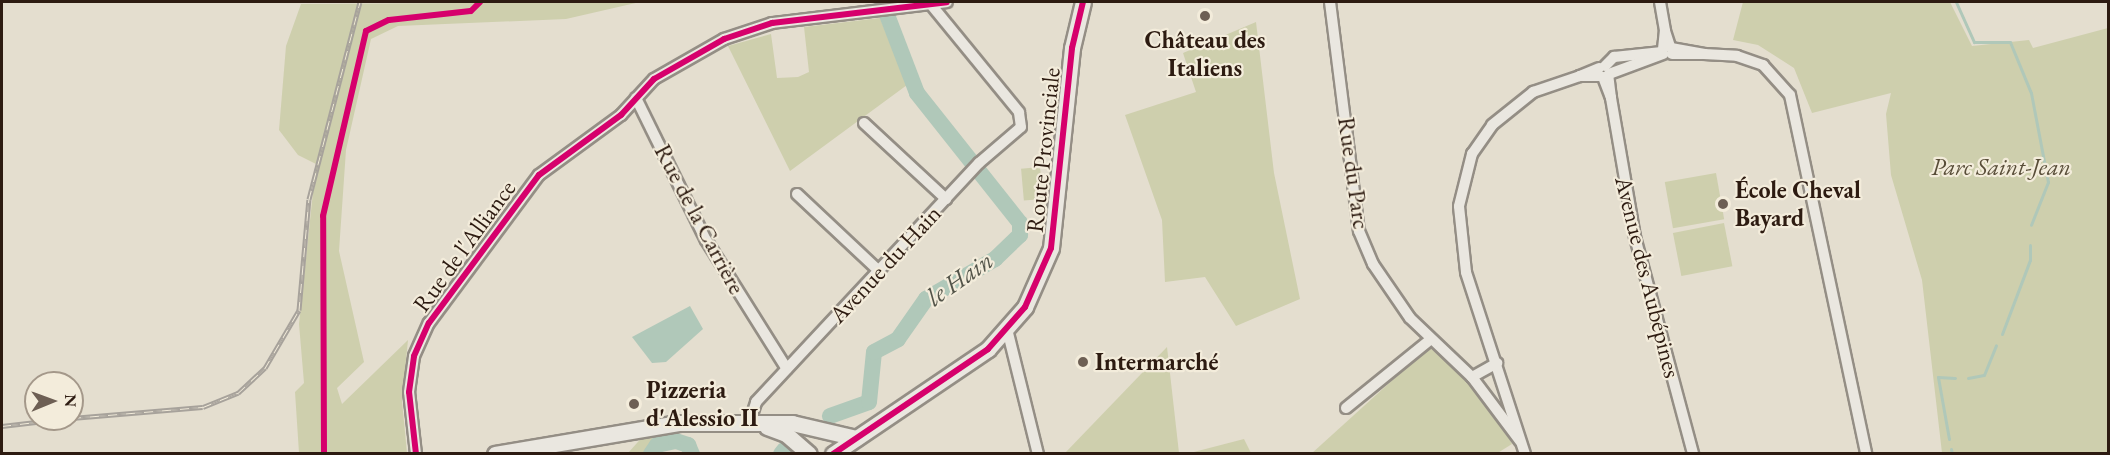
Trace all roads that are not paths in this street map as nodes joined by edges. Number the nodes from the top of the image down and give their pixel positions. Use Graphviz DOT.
graph roads {
  1 [pos="930,2"];
  2 [pos="946,2"];
  3 [pos="1083,2"];
  4 [pos="1330,2"];
  5 [pos="1660,2"];
  6 [pos="1667,51"];
  7 [pos="1604,73"];
  8 [pos="636,98"];
  9 [pos="864,123"];
  10 [pos="796,194"];
  11 [pos="946,199"];
  12 [pos="879,271"];
  13 [pos="1007,329"];
  14 [pos="1431,339"];
  15 [pos="1497,363"];
  16 [pos="787,369"];
  17 [pos="1472,377"];
  18 [pos="1346,408"];
  19 [pos="750,421"];
  20 [pos="856,438"];
  21 [pos="1520,441"];
  22 [pos="416,453"];
  23 [pos="495,453"];
  24 [pos="809,453"];
  25 [pos="833,453"];
  26 [pos="1038,453"];
  27 [pos="1525,453"];
  28 [pos="1693,453"];
  29 [pos="1866,453"];
  1 -- 2 [label="street, Rue de l'Alliance"];
  1 -- 8 [label="street, Rue de l'Alliance"];
  1 -- 11 [label="street, Avenue du Hain"];
  3 -- 13 [label="main road, Route Provinciale"];
  4 -- 14 [label="street, Rue du Parc"];
  5 -- 6 [label="street"];
  6 -- 7 [label="street, Rue du Parc"];
  6 -- 29 [label="street, Rue du Parc"];
  7 -- 15 [label="street, Rue du Parc"];
  7 -- 28 [label="street, Avenue des Aubépines"];
  8 -- 16 [label="street, Rue de la Carrière"];
  8 -- 22 [label="street, Rue de l'Alliance"];
  9 -- 11 [label="street"];
  10 -- 12 [label="street"];
  11 -- 12 [label="street, Avenue du Hain"];
  12 -- 16 [label="street, Avenue du Hain"];
  13 -- 20 [label="main road, Route Provinciale"];
  13 -- 26 [label="street"];
  14 -- 17 [label="street, Rue du Parc"];
  14 -- 18 [label="street"];
  15 -- 17 [label="street"];
  15 -- 21 [label="street, Rue du Parc"];
  16 -- 19 [label="street, Avenue du Hain"];
  17 -- 21 [label="street, Rue du Parc"];
  19 -- 20 [label="main road"];
  19 -- 23 [label="main road"];
  19 -- 24 [label="main road"];
  20 -- 25 [label="main road, Route Provinciale"];
  21 -- 27 [label="street, Rue du Parc"];
}
